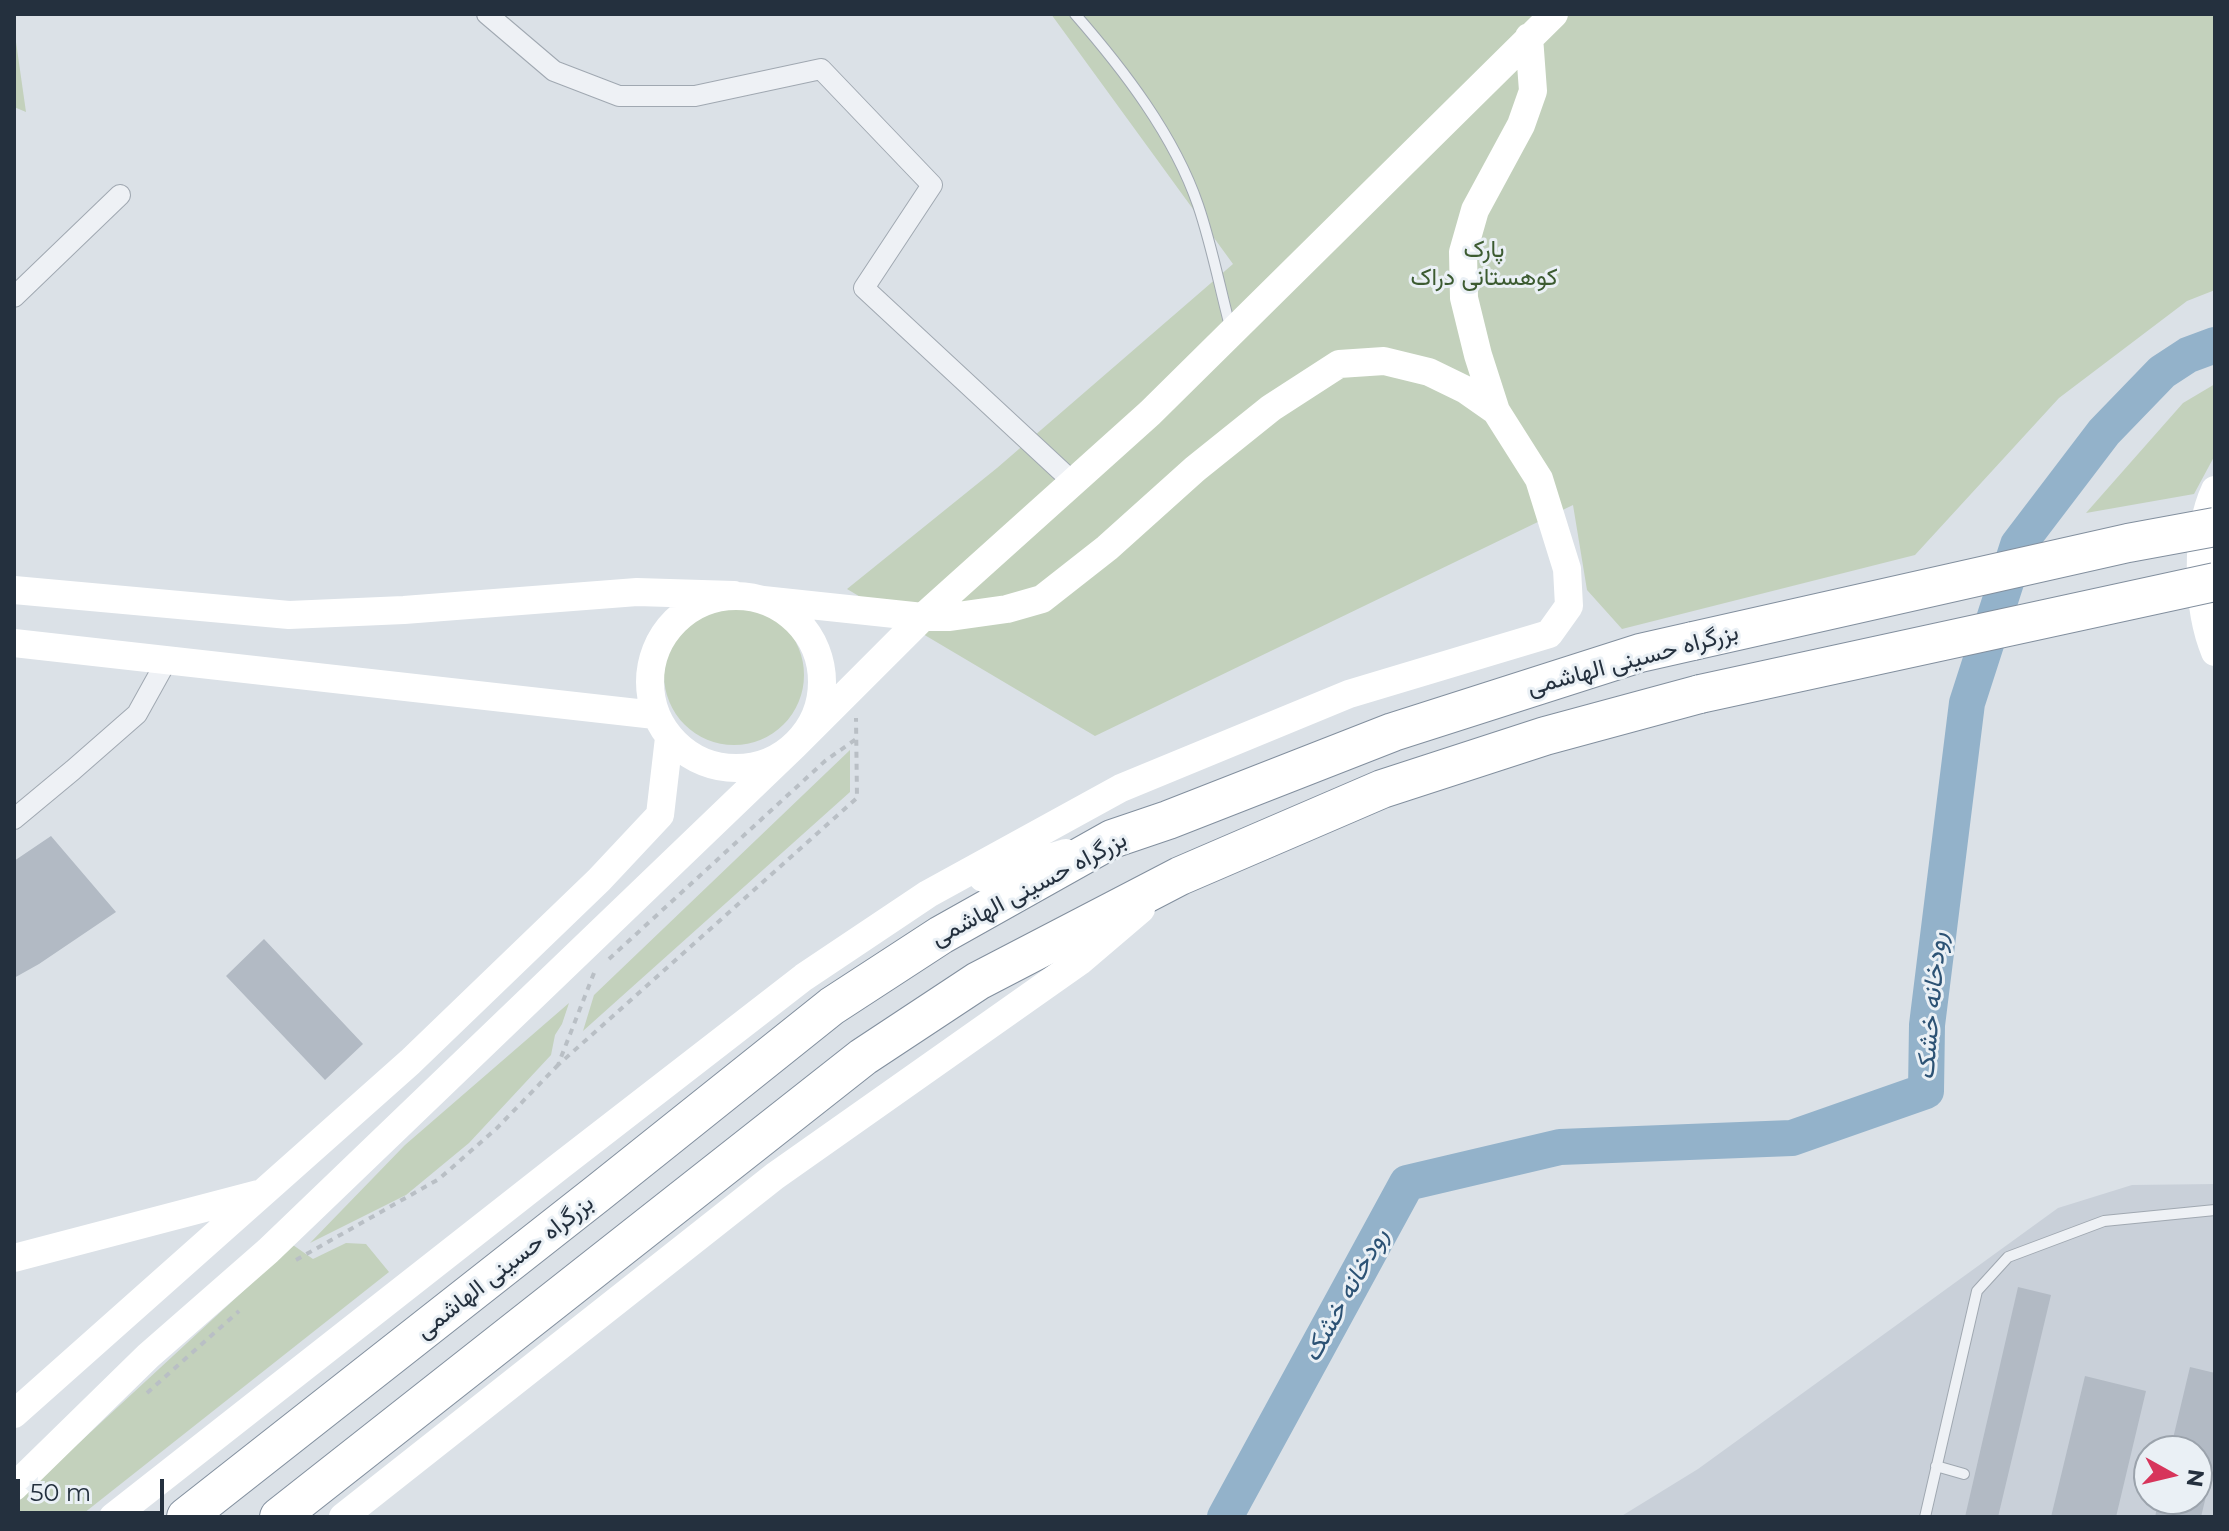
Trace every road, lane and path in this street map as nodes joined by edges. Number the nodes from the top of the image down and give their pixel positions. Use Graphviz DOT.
graph roads {
  1 [pos="487,14"];
  2 [pos="1075,14"];
  3 [pos="1554,14"];
  4 [pos="1529,37"];
  5 [pos="120,195"];
  6 [pos="14,297"];
  7 [pos="1231,332"];
  8 [pos="1496,411"];
  9 [pos="1073,482"];
  10 [pos="2215,490"];
  11 [pos="2215,527"];
  12 [pos="2215,582"];
  13 [pos="14,590"];
  14 [pos="734,595"];
  15 [pos="763,600"];
  16 [pos="923,617"];
  17 [pos="14,643"];
  18 [pos="2215,652"];
  19 [pos="167,660"];
  20 [pos="856,684"];
  21 [pos="662,726"];
  22 [pos="856,739"];
  23 [pos="794,746"];
  24 [pos="14,819"];
  25 [pos="1112,839"];
  26 [pos="1180,876"];
  27 [pos="599,880"];
  28 [pos="928,894"];
  29 [pos="625,907"];
  30 [pos="558,1065"];
  31 [pos="263,1193"];
  32 [pos="2215,1210"];
  33 [pos="14,1258"];
  34 [pos="290,1265"];
  35 [pos="244,1306"];
  36 [pos="140,1399"];
  37 [pos="14,1414"];
  38 [pos="1936,1466"];
  39 [pos="1964,1474"];
  40 [pos="14,1487"];
  41 [pos="113,1517"];
  42 [pos="186,1517"];
  43 [pos="279,1517"];
  44 [pos="343,1517"];
  45 [pos="1925,1517"];
  1 -- 9 [label="street"];
  2 -- 7 [label="lane"];
  3 -- 4 [label="street"];
  4 -- 7 [label="street"];
  4 -- 8 [label="street"];
  5 -- 6 [label="street"];
  7 -- 9 [label="street"];
  8 -- 16 [label="street"];
  8 -- 28 [label="street"];
  9 -- 16 [label="street"];
  10 -- 18 [label="street"];
  11 -- 25 [label="highway, بزرگراه حسینی الهاشمی, bridge"];
  12 -- 26 [label="highway, bridge"];
  13 -- 14 [label="street"];
  14 -- 15 [label="street"];
  14 -- 21 [label="street"];
  15 -- 16 [label="street"];
  15 -- 23 [label="street"];
  16 -- 20 [label="street"];
  17 -- 19 [label="street"];
  19 -- 21 [label="street"];
  19 -- 24 [label="street"];
  20 -- 22 [label="path"];
  20 -- 23 [label="street"];
  21 -- 23 [label="street"];
  21 -- 27 [label="street"];
  22 -- 30 [label="path"];
  22 -- 30 [label="path"];
  23 -- 29 [label="street"];
  25 -- 28 [label="street"];
  25 -- 42 [label="highway, بزرگراه حسینی الهاشمی"];
  26 -- 43 [label="highway"];
  26 -- 44 [label="street"];
  27 -- 29 [label="street"];
  27 -- 31 [label="street"];
  28 -- 41 [label="street"];
  29 -- 40 [label="street"];
  30 -- 34 [label="path"];
  31 -- 33 [label="street"];
  31 -- 37 [label="street"];
  32 -- 38 [label="lane"];
  35 -- 36 [label="path"];
  38 -- 39 [label="lane"];
  38 -- 45 [label="lane"];
}
